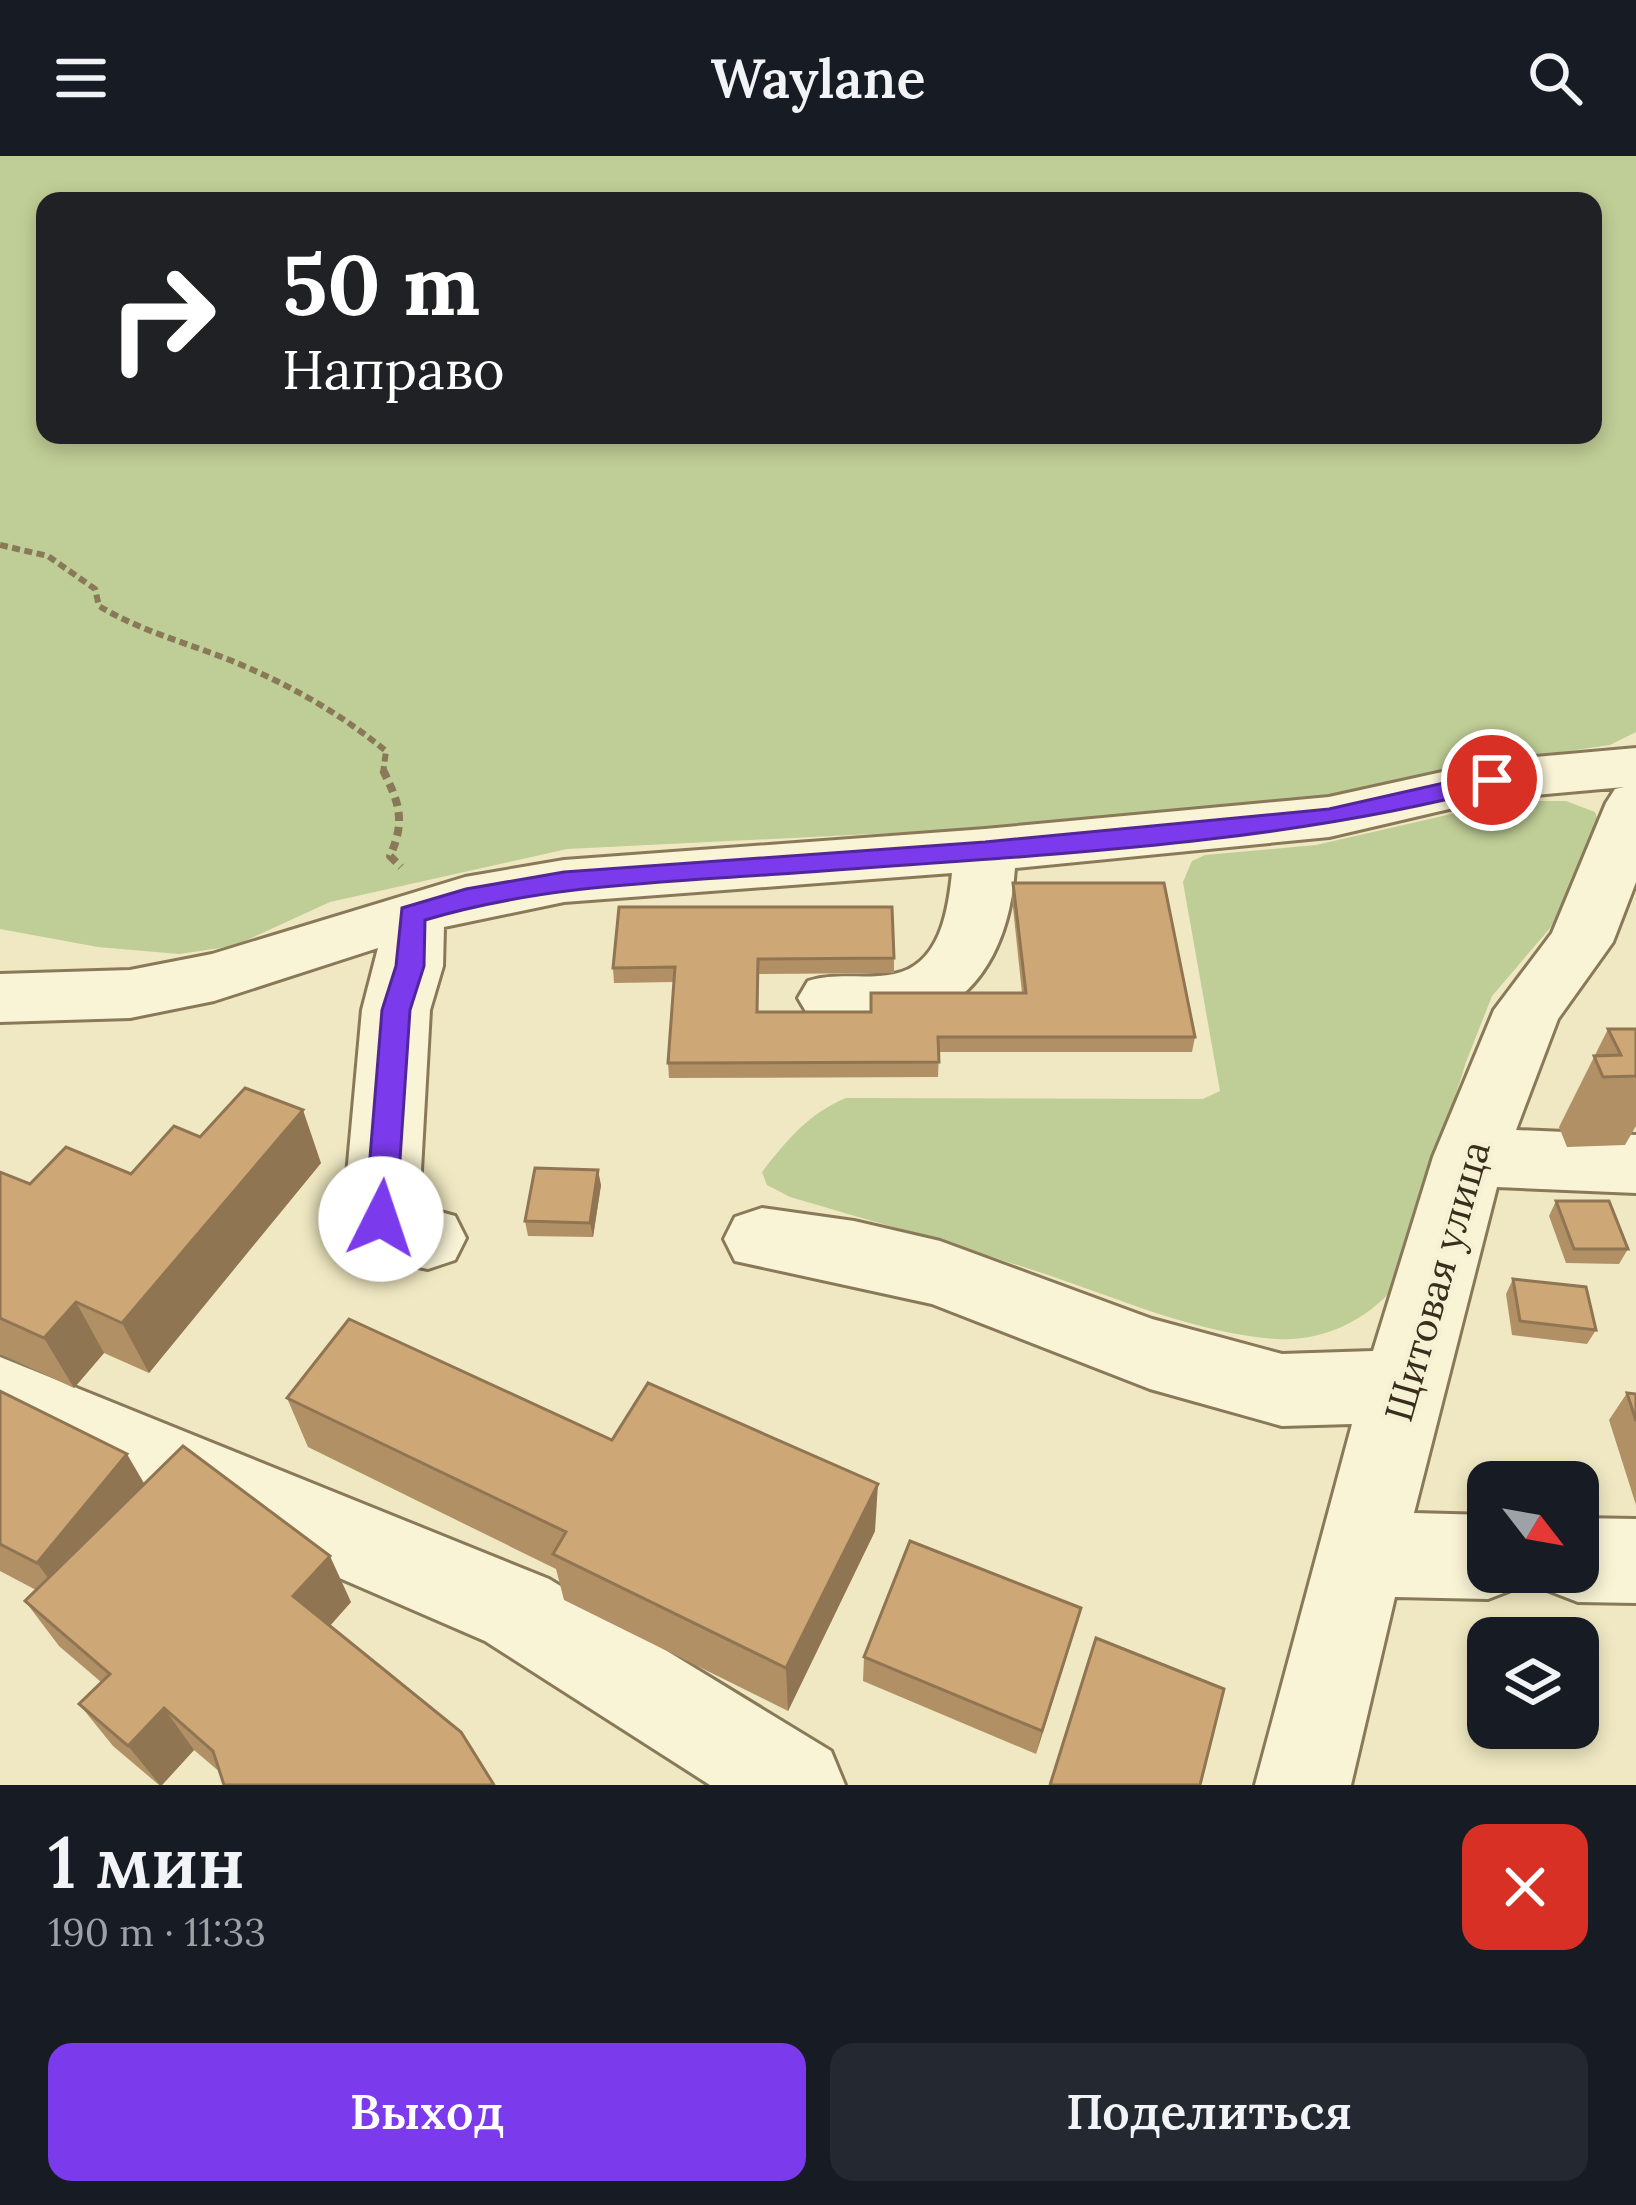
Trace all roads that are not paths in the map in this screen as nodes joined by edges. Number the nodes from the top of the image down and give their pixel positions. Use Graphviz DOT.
graph roads {
  1 [pos="1636,767"];
  2 [pos="1636,803"];
  3 [pos="985,850"];
  4 [pos="412,914"];
  5 [pos="0,998"];
  6 [pos="832,998"];
  7 [pos="1468,1157"];
  8 [pos="1636,1164"];
  9 [pos="428,1238"];
  10 [pos="762,1239"];
  11 [pos="1403,1386"];
  12 [pos="0,1394"];
  13 [pos="1364,1554"];
  14 [pos="1467,1556"];
  15 [pos="1599,1560"];
  16 [pos="1636,1561"];
  17 [pos="797,1785"];
  18 [pos="1304,1785"];
  1 -- 3 [label="street"];
  2 -- 7 [label="street, Щитовая улица"];
  3 -- 4 [label="street"];
  3 -- 6 [label="street"];
  4 -- 5 [label="street"];
  4 -- 9 [label="street"];
  7 -- 8 [label="street"];
  7 -- 11 [label="street, Щитовая улица"];
  10 -- 11 [label="street"];
  11 -- 13 [label="street, Щитовая улица"];
  12 -- 17 [label="street"];
  13 -- 14 [label="street"];
  13 -- 18 [label="street, Щитовая улица"];
  15 -- 16 [label="street"];
}
